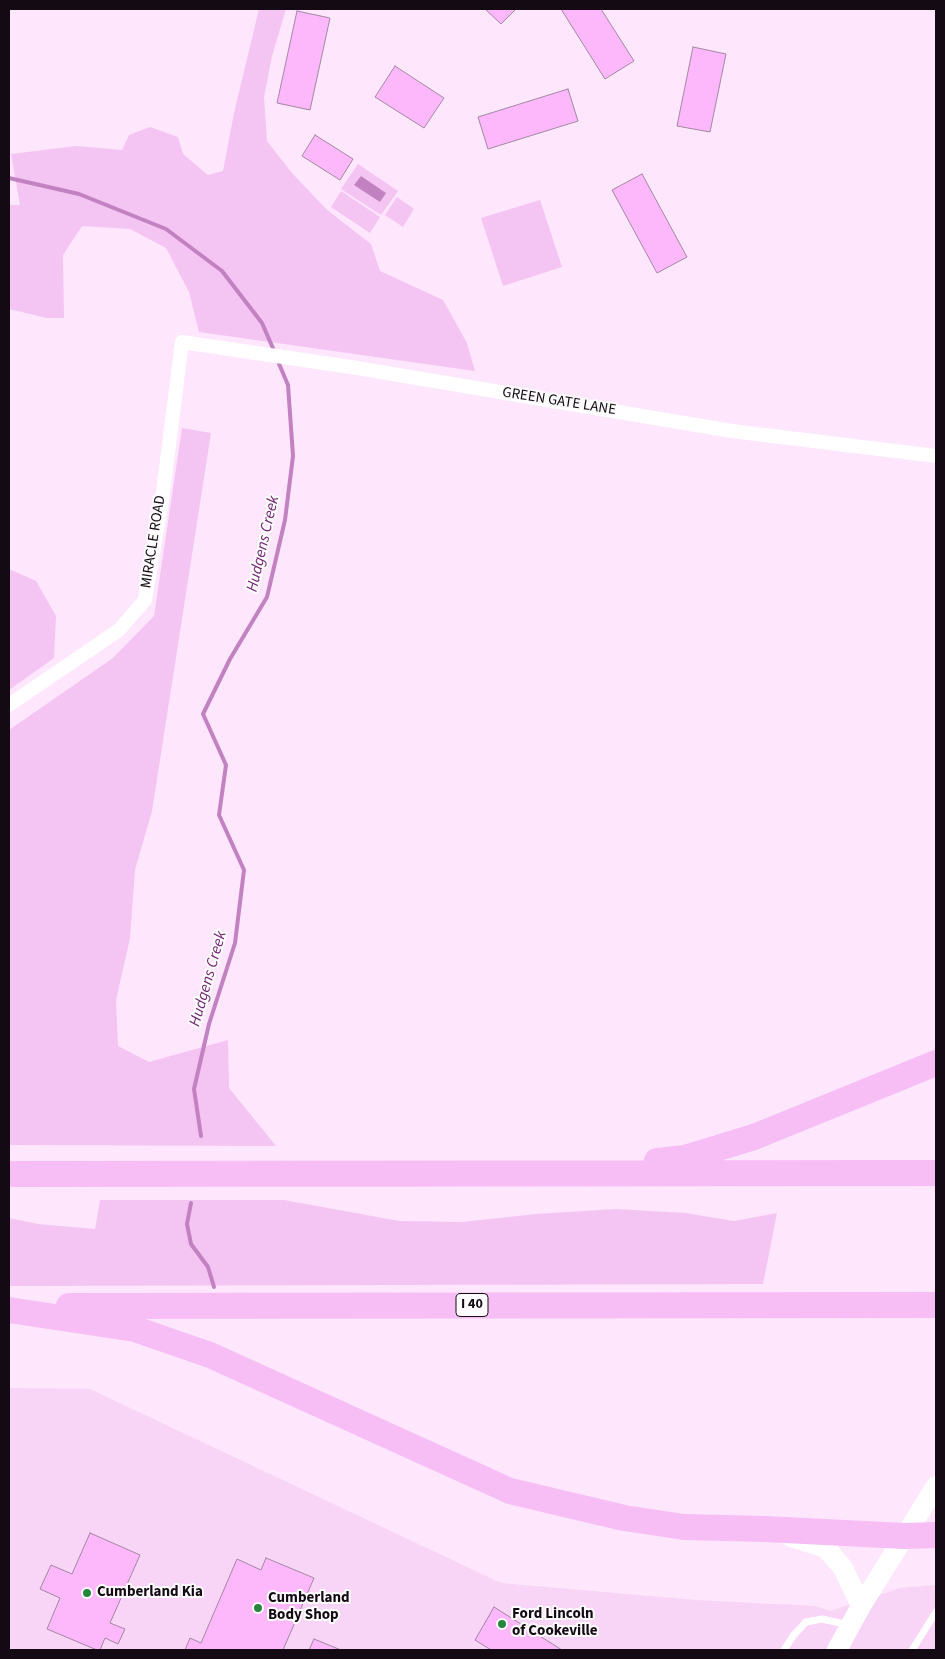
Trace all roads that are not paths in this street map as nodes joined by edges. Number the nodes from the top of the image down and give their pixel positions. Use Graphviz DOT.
graph roads {
  1 [pos="182,342"];
  2 [pos="936,456"];
  3 [pos="9,705"];
  4 [pos="936,1063"];
  5 [pos="9,1174"];
  6 [pos="545,1174"];
  7 [pos="936,1174"];
  8 [pos="936,1304"];
  9 [pos="9,1308"];
  10 [pos="936,1486"];
  11 [pos="765,1529"];
  12 [pos="936,1535"];
  13 [pos="904,1536"];
  14 [pos="861,1606"];
  15 [pos="936,1612"];
  16 [pos="851,1625"];
  17 [pos="784,1650"];
  18 [pos="836,1650"];
  19 [pos="912,1650"];
  1 -- 2 [label="street, GREEN GATE LANE"];
  1 -- 3 [label="street, MIRACLE ROAD"];
  4 -- 6 [label="highway"];
  5 -- 6 [label="highway"];
  6 -- 7 [label="highway"];
  8 -- 9 [label="highway, I 40"];
  9 -- 11 [label="highway"];
  10 -- 13 [label="main road"];
  11 -- 13 [label="highway"];
  11 -- 14 [label="main road"];
  12 -- 13 [label="highway"];
  13 -- 14 [label="main road"];
  14 -- 16 [label="main road"];
  15 -- 19 [label="lane"];
  16 -- 17 [label="lane"];
  16 -- 18 [label="main road"];
}
